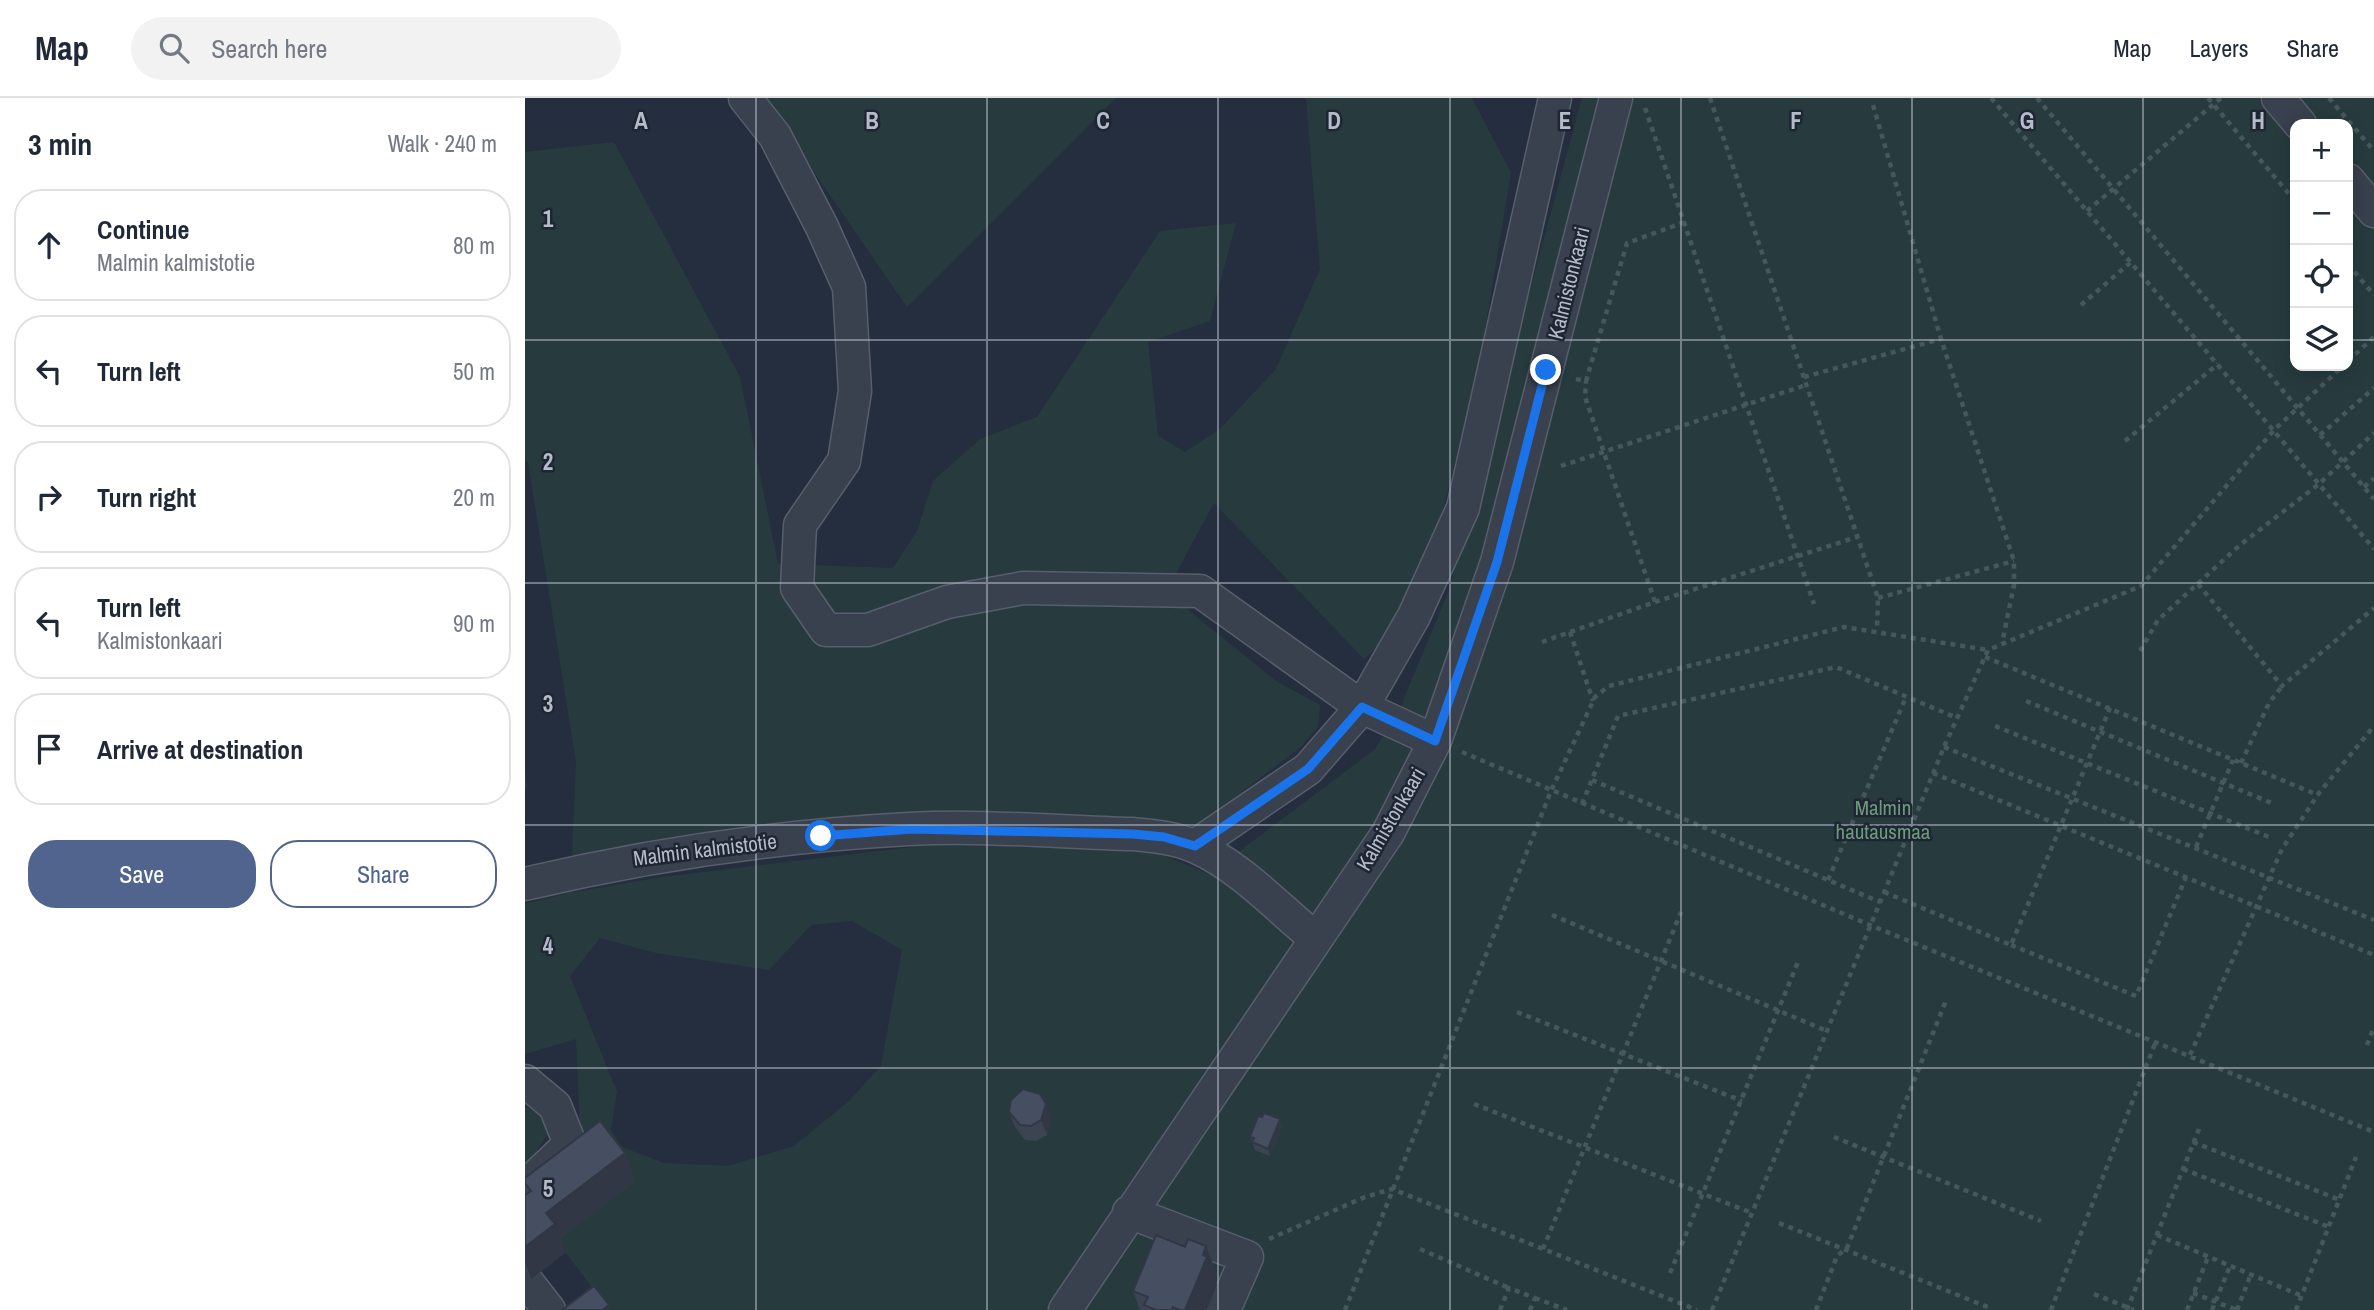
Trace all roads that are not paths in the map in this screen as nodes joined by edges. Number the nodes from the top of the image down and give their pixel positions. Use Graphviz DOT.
graph roads {
  1 [pos="745,98"];
  2 [pos="1555,98"];
  3 [pos="2278,98"];
  4 [pos="1629,99"];
  5 [pos="2296,119"];
  6 [pos="2350,182"];
  7 [pos="2374,211"];
  8 [pos="1362,707"];
  9 [pos="1435,741"];
  10 [pos="1195,846"];
  11 [pos="525,884"];
  12 [pos="1315,939"];
  13 [pos="525,1081"];
  14 [pos="525,1187"];
  15 [pos="1129,1212"];
  16 [pos="525,1279"];
  17 [pos="562,1308"];
  18 [pos="1065,1310"];
  19 [pos="1224,1310"];
  1 -- 8 [label="street"];
  2 -- 8 [label="street"];
  3 -- 5 [label="street"];
  4 -- 9 [label="street, Kalmistonkaari"];
  6 -- 7 [label="street"];
  8 -- 9 [label="street"];
  8 -- 10 [label="street"];
  9 -- 12 [label="street, Kalmistonkaari"];
  10 -- 11 [label="street, Malmin kalmistotie"];
  10 -- 12 [label="street, Malmin kalmistotie"];
  12 -- 15 [label="street, Kalmistonkaari"];
  13 -- 14 [label="street"];
  15 -- 18 [label="street, Kalmistonkaari"];
  15 -- 19 [label="street"];
  16 -- 17 [label="street"];
}
